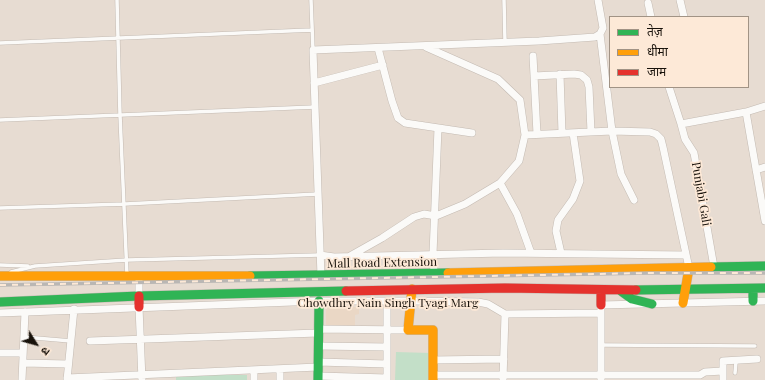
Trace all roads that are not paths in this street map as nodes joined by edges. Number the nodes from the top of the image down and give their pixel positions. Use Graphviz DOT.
graph roads {
  1 [pos="118,0"];
  2 [pos="311,0"];
  3 [pos="504,0"];
  4 [pos="598,0"];
  5 [pos="680,0"];
  6 [pos="648,3"];
  7 [pos="651,16"];
  8 [pos="684,16"];
  9 [pos="312,30"];
  10 [pos="600,34"];
  11 [pos="119,37"];
  12 [pos="505,42"];
  13 [pos="0,43"];
  14 [pos="424,46"];
  15 [pos="378,48"];
  16 [pos="313,50"];
  17 [pos="533,56"];
  18 [pos="382,65"];
  19 [pos="560,74"];
  20 [pos="534,76"];
  21 [pos="314,83"];
  22 [pos="669,88"];
  23 [pos="765,106"];
  24 [pos="315,107"];
  25 [pos="746,112"];
  26 [pos="120,114"];
  27 [pos="0,120"];
  28 [pos="681,124"];
  29 [pos="438,128"];
  30 [pos="612,131"];
  31 [pos="591,132"];
  32 [pos="472,133"];
  33 [pos="562,133"];
  34 [pos="573,133"];
  35 [pos="537,134"];
  36 [pos="525,135"];
  37 [pos="765,167"];
  38 [pos="756,170"];
  39 [pos="500,183"];
  40 [pos="762,190"];
  41 [pos="318,194"];
  42 [pos="634,200"];
  43 [pos="125,204"];
  44 [pos="0,208"];
  45 [pos="764,209"];
  46 [pos="436,216"];
  47 [pos="765,221"];
  48 [pos="531,253"];
  49 [pos="561,253"];
  50 [pos="434,254"];
  51 [pos="320,255"];
  52 [pos="686,255"];
  53 [pos="350,256"];
  54 [pos="127,260"];
  55 [pos="0,265"];
  56 [pos="35,266"];
  57 [pos="765,266"];
  58 [pos="714,267"];
  59 [pos="689,268"];
  60 [pos="434,273"];
  61 [pos="0,276"];
  62 [pos="139,276"];
  63 [pos="321,276"];
  64 [pos="127,277"];
  65 [pos="753,288"];
  66 [pos="765,288"];
  67 [pos="412,289"];
  68 [pos="685,289"];
  69 [pos="601,291"];
  70 [pos="621,291"];
  71 [pos="139,296"];
  72 [pos="319,301"];
  73 [pos="413,301"];
  74 [pos="753,301"];
  75 [pos="765,301"];
  76 [pos="0,302"];
  77 [pos="387,302"];
  78 [pos="682,303"];
  79 [pos="652,304"];
  80 [pos="140,307"];
  81 [pos="74,309"];
  82 [pos="601,309"];
  83 [pos="26,312"];
  84 [pos="0,313"];
  85 [pos="505,314"];
  86 [pos="387,330"];
  87 [pos="408,330"];
  88 [pos="318,331"];
  89 [pos="24,337"];
  90 [pos="141,340"];
  91 [pos="70,341"];
  92 [pos="90,341"];
  93 [pos="600,345"];
  94 [pos="318,346"];
  95 [pos="755,346"];
  96 [pos="387,347"];
  97 [pos="23,353"];
  98 [pos="0,354"];
  99 [pos="504,359"];
  100 [pos="434,360"];
  101 [pos="757,360"];
  102 [pos="736,362"];
  103 [pos="23,364"];
  104 [pos="68,364"];
  105 [pos="387,364"];
  106 [pos="280,368"];
  107 [pos="254,370"];
  108 [pos="318,371"];
  109 [pos="723,371"];
  110 [pos="735,373"];
  111 [pos="174,376"];
  112 [pos="142,377"];
  113 [pos="503,377"];
  114 [pos="601,377"];
  115 [pos="433,378"];
  116 [pos="67,379"];
  117 [pos="387,379"];
  118 [pos="22,380"];
  119 [pos="254,380"];
  120 [pos="280,380"];
  121 [pos="723,380"];
  1 -- 11 [label="lane"];
  2 -- 9 [label="lane"];
  3 -- 12 [label="lane"];
  4 -- 10 [label="street"];
  5 -- 8 [label="street"];
  6 -- 7 [label="street"];
  9 -- 11 [label="lane"];
  9 -- 16 [label="lane"];
  10 -- 12 [label="street"];
  10 -- 30 [label="street"];
  11 -- 13 [label="lane"];
  11 -- 26 [label="lane"];
  12 -- 14 [label="street"];
  14 -- 15 [label="street"];
  14 -- 36 [label="street"];
  15 -- 16 [label="street"];
  15 -- 18 [label="street"];
  16 -- 21 [label="street"];
  17 -- 20 [label="street"];
  18 -- 21 [label="street"];
  18 -- 29 [label="street"];
  19 -- 20 [label="street"];
  19 -- 31 [label="street"];
  19 -- 33 [label="street"];
  20 -- 35 [label="street"];
  21 -- 24 [label="street"];
  22 -- 28 [label="street, Punjabi Gali"];
  23 -- 25 [label="street"];
  24 -- 26 [label="lane"];
  24 -- 41 [label="street"];
  25 -- 28 [label="street"];
  25 -- 38 [label="street"];
  26 -- 27 [label="lane"];
  26 -- 43 [label="lane"];
  28 -- 58 [label="street, Punjabi Gali"];
  29 -- 32 [label="street"];
  29 -- 46 [label="street"];
  30 -- 31 [label="street"];
  30 -- 42 [label="street"];
  30 -- 52 [label="street"];
  31 -- 34 [label="street"];
  33 -- 34 [label="street"];
  33 -- 35 [label="street"];
  34 -- 49 [label="street"];
  35 -- 36 [label="street"];
  36 -- 39 [label="street"];
  37 -- 38 [label="street"];
  38 -- 40 [label="street"];
  39 -- 46 [label="street"];
  39 -- 48 [label="street"];
  40 -- 45 [label="street"];
  41 -- 43 [label="lane"];
  41 -- 51 [label="street"];
  43 -- 44 [label="lane"];
  43 -- 54 [label="lane"];
  45 -- 47 [label="street"];
  46 -- 50 [label="street"];
  46 -- 53 [label="street"];
  48 -- 49 [label="street"];
  48 -- 50 [label="street"];
  49 -- 52 [label="street"];
  50 -- 53 [label="street"];
  50 -- 60 [label="street"];
  51 -- 53 [label="street"];
  51 -- 54 [label="lane"];
  51 -- 63 [label="street"];
  52 -- 59 [label="street"];
  54 -- 56 [label="lane"];
  54 -- 64 [label="lane"];
  55 -- 56 [label="lane"];
  56 -- 61 [label="lane"];
  57 -- 58 [label="main road, Mall Road Extension"];
  58 -- 59 [label="main road, Mall Road Extension"];
  59 -- 60 [label="main road, Mall Road Extension"];
  59 -- 68 [label="main road"];
  60 -- 63 [label="main road, Mall Road Extension"];
  61 -- 64 [label="main road, Mall Road Extension"];
  62 -- 63 [label="main road, Mall Road Extension"];
  62 -- 64 [label="main road, Mall Road Extension"];
  62 -- 71 [label="street"];
  65 -- 66 [label="main road"];
  65 -- 68 [label="main road"];
  65 -- 74 [label="main road"];
  67 -- 69 [label="main road"];
  67 -- 71 [label="main road"];
  67 -- 73 [label="main road"];
  68 -- 70 [label="main road"];
  68 -- 78 [label="main road"];
  69 -- 70 [label="main road"];
  69 -- 82 [label="main road"];
  70 -- 79 [label="main road"];
  71 -- 76 [label="main road"];
  71 -- 80 [label="main road"];
  72 -- 77 [label="street, Chowdhry Nain Singh Tyagi Marg"];
  72 -- 80 [label="street, Chowdhry Nain Singh Tyagi Marg"];
  72 -- 88 [label="main road"];
  73 -- 77 [label="street, Chowdhry Nain Singh Tyagi Marg"];
  73 -- 85 [label="street, Chowdhry Nain Singh Tyagi Marg"];
  73 -- 87 [label="main road"];
  74 -- 75 [label="street"];
  74 -- 78 [label="street"];
  77 -- 86 [label="street"];
  78 -- 79 [label="street"];
  79 -- 82 [label="street"];
  80 -- 81 [label="street, Chowdhry Nain Singh Tyagi Marg"];
  80 -- 90 [label="street"];
  81 -- 83 [label="street, Chowdhry Nain Singh Tyagi Marg"];
  81 -- 91 [label="street"];
  82 -- 85 [label="street"];
  82 -- 93 [label="street"];
  83 -- 84 [label="street, Chowdhry Nain Singh Tyagi Marg"];
  83 -- 89 [label="street"];
  85 -- 99 [label="street"];
  86 -- 87 [label="street"];
  86 -- 88 [label="street"];
  86 -- 96 [label="street"];
  87 -- 100 [label="main road"];
  88 -- 90 [label="street"];
  88 -- 94 [label="main road"];
  89 -- 91 [label="lane"];
  89 -- 97 [label="street"];
  90 -- 92 [label="street"];
  90 -- 112 [label="street"];
  91 -- 104 [label="street"];
  93 -- 95 [label="lane"];
  93 -- 114 [label="street"];
  94 -- 96 [label="street"];
  94 -- 108 [label="main road"];
  96 -- 105 [label="street"];
  97 -- 98 [label="street"];
  97 -- 103 [label="street"];
  99 -- 100 [label="street"];
  99 -- 113 [label="street"];
  100 -- 115 [label="main road"];
  101 -- 102 [label="street"];
  102 -- 109 [label="street"];
  102 -- 110 [label="lane"];
  103 -- 104 [label="street"];
  103 -- 118 [label="street"];
  104 -- 116 [label="street"];
  105 -- 108 [label="street"];
  105 -- 117 [label="street"];
  106 -- 107 [label="street"];
  106 -- 108 [label="street"];
  106 -- 120 [label="street"];
  107 -- 111 [label="street"];
  107 -- 119 [label="street"];
  108 -- 117 [label="street"];
  109 -- 114 [label="street"];
  109 -- 121 [label="street"];
  111 -- 112 [label="street"];
  112 -- 116 [label="street"];
  113 -- 114 [label="street"];
  113 -- 115 [label="street"];
}
